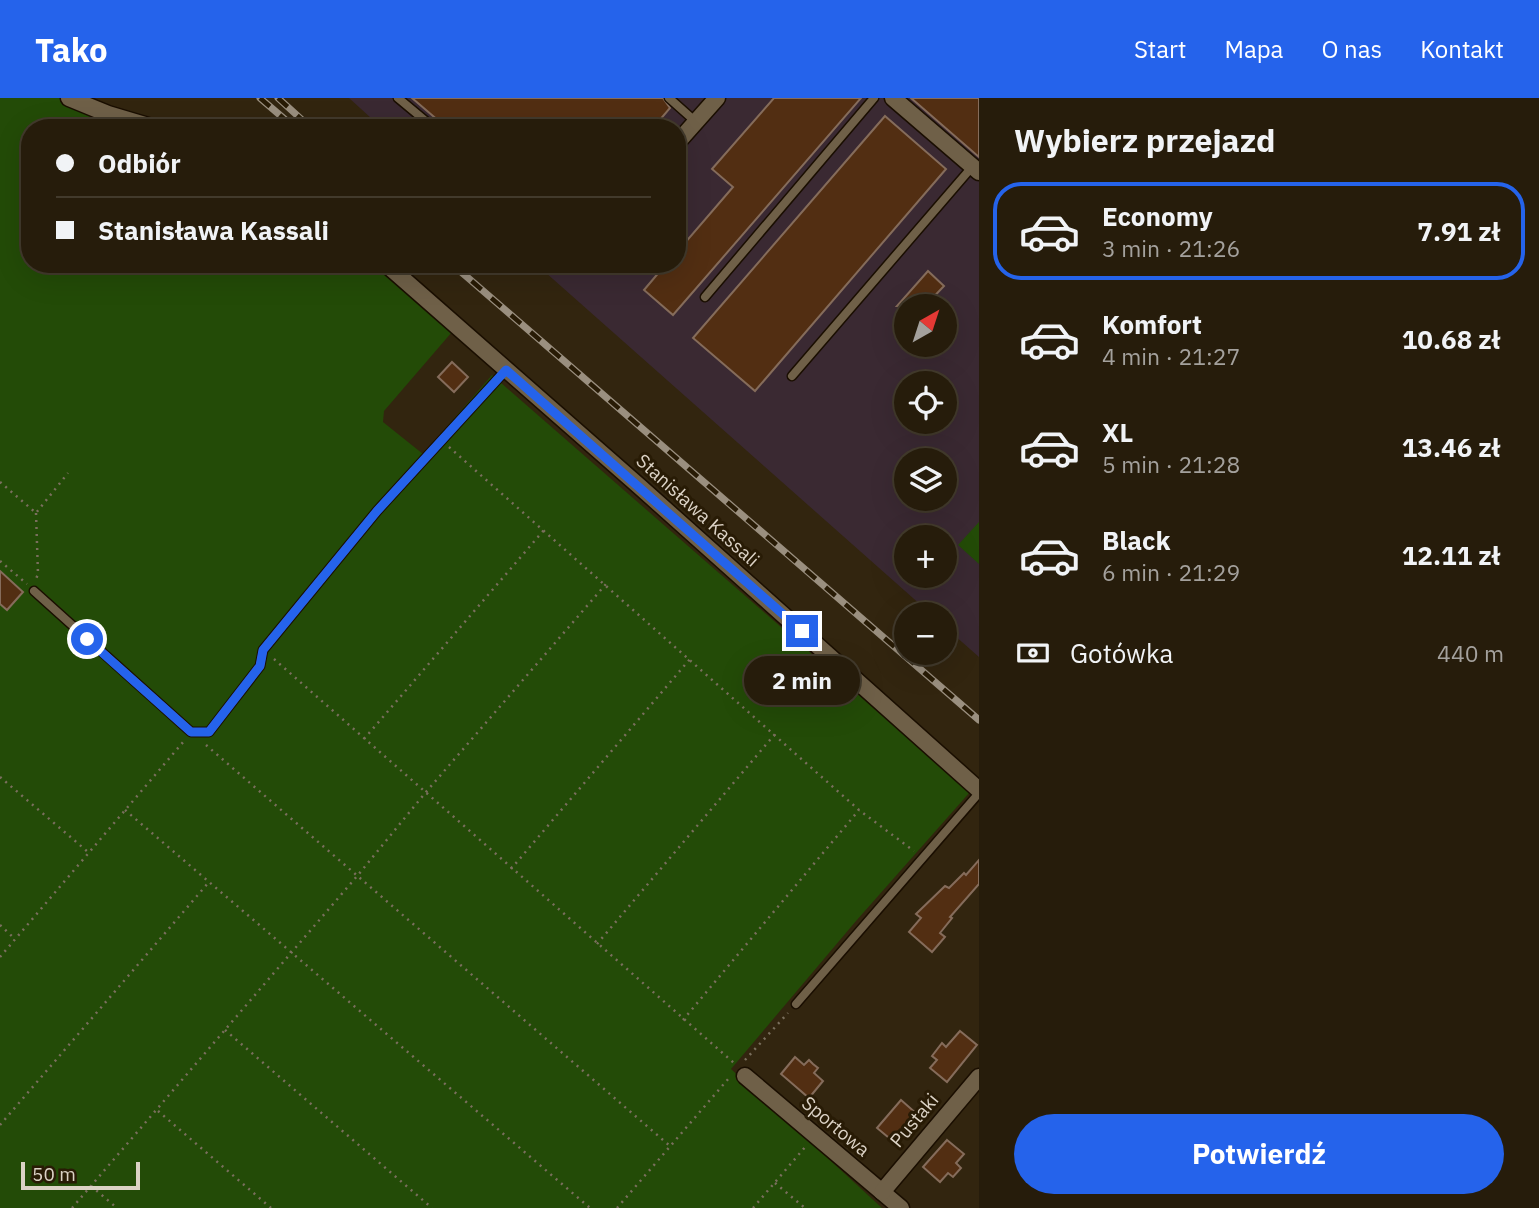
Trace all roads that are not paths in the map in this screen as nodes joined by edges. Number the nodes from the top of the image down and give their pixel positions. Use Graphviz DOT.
graph roads {
  1 [pos="69,98"];
  2 [pos="398,98"];
  3 [pos="669,98"];
  4 [pos="717,98"];
  5 [pos="874,98"];
  6 [pos="893,98"];
  7 [pos="125,119"];
  8 [pos="423,119"];
  9 [pos="696,122"];
  10 [pos="686,133"];
  11 [pos="976,169"];
  12 [pos="396,273"];
  13 [pos="705,297"];
  14 [pos="506,370"];
  15 [pos="792,376"];
  16 [pos="34,591"];
  17 [pos="979,792"];
  18 [pos="796,1004"];
  19 [pos="742,1072"];
  20 [pos="979,1077"];
  21 [pos="882,1192"];
  22 [pos="901,1208"];
  1 -- 7 [label="street"];
  2 -- 8 [label="lane"];
  3 -- 9 [label="lane"];
  4 -- 9 [label="street"];
  5 -- 13 [label="lane"];
  6 -- 11 [label="street"];
  9 -- 10 [label="street"];
  11 -- 15 [label="lane"];
  12 -- 14 [label="street, Stanisława Kassali"];
  14 -- 16 [label="lane"];
  14 -- 17 [label="street, Stanisława Kassali"];
  17 -- 18 [label="lane"];
  19 -- 21 [label="street, Sportowa"];
  20 -- 21 [label="street, Pustaki"];
  21 -- 22 [label="street, Sportowa"];
}
